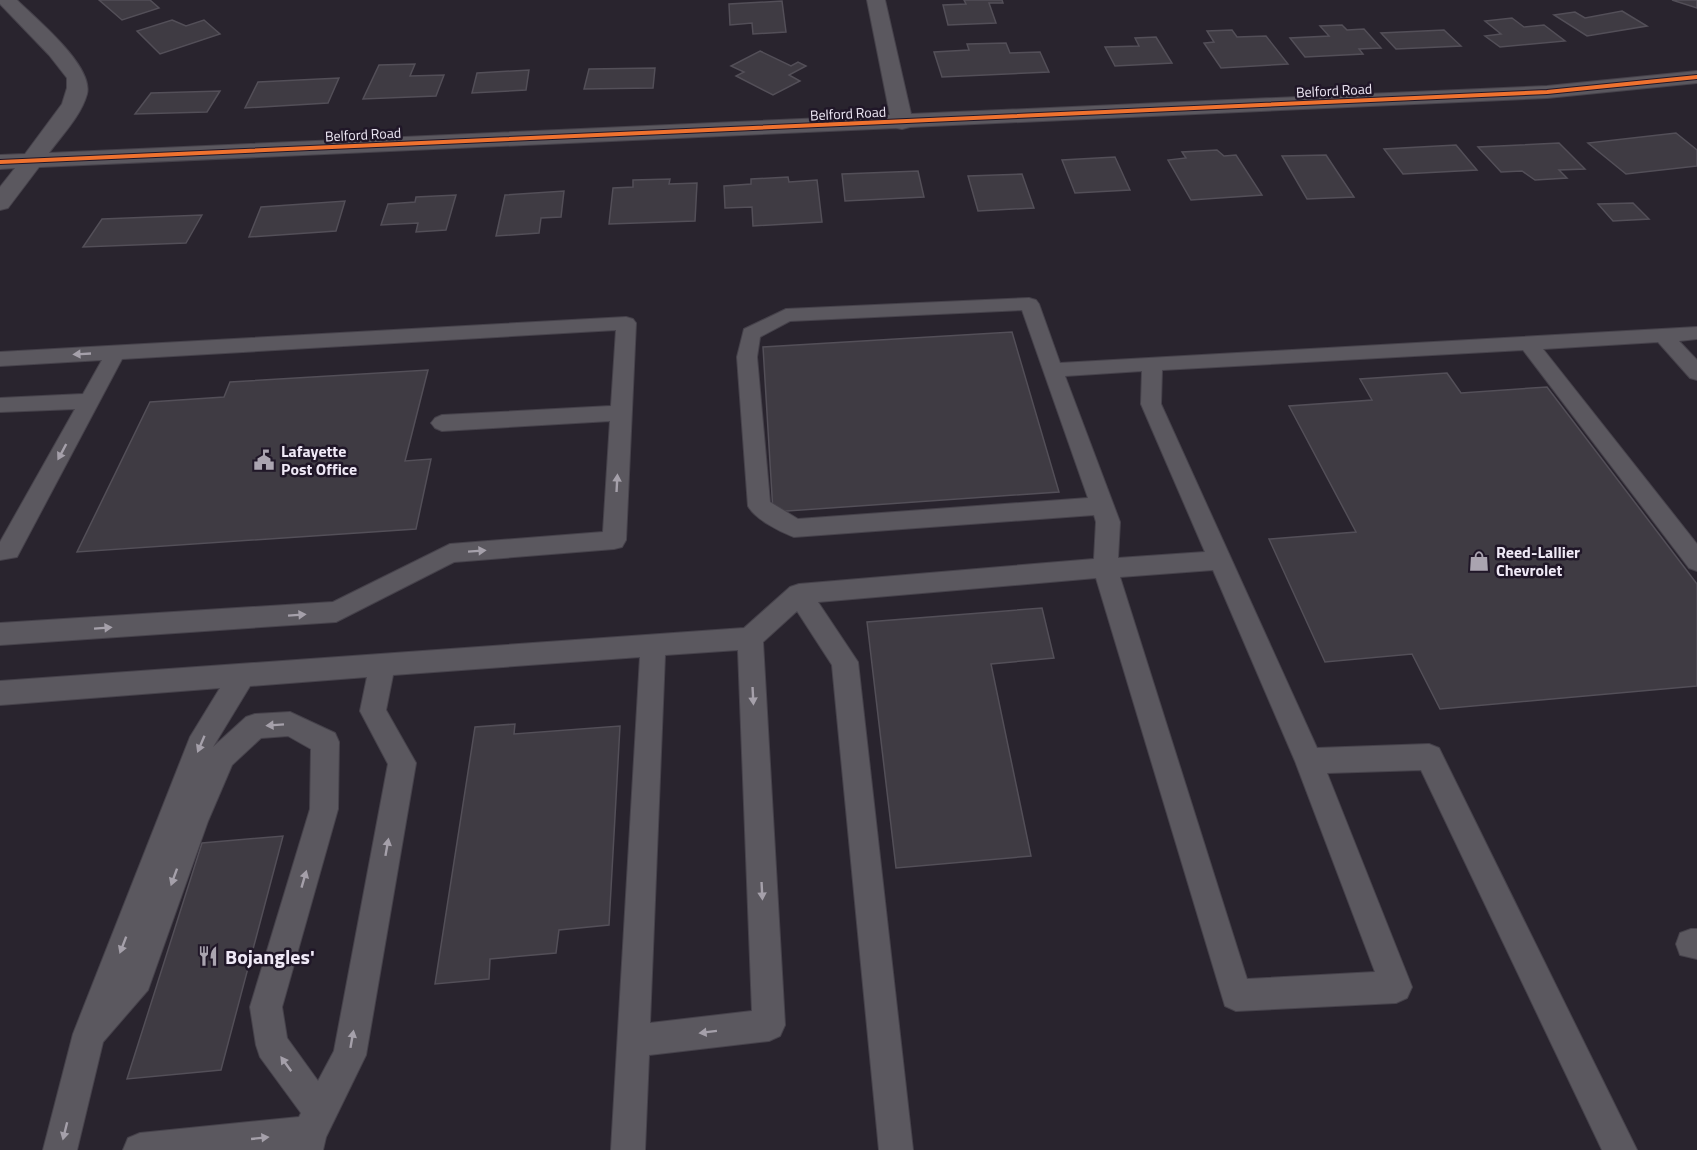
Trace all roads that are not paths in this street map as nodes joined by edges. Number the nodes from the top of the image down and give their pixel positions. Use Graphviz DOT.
graph roads {
  1 [pos="7,0"];
  2 [pos="876,0"];
  3 [pos="1697,78"];
  4 [pos="902,123"];
  5 [pos="33,161"];
  6 [pos="0,162"];
  7 [pos="0,202"];
  8 [pos="1697,333"];
  9 [pos="1663,335"];
  10 [pos="1528,343"];
  11 [pos="116,352"];
  12 [pos="0,359"];
  13 [pos="1152,364"];
  14 [pos="1053,369"];
  15 [pos="1697,373"];
  16 [pos="89,401"];
  17 [pos="0,405"];
  18 [pos="621,413"];
  19 [pos="442,423"];
  20 [pos="1102,506"];
  21 [pos="3,556"];
  22 [pos="1220,560"];
  23 [pos="1697,561"];
  24 [pos="1105,568"];
  25 [pos="800,594"];
  26 [pos="0,634"];
  27 [pos="750,638"];
  28 [pos="653,646"];
  29 [pos="382,664"];
  30 [pos="242,676"];
  31 [pos="0,693"];
  32 [pos="1309,761"];
  33 [pos="89,1034"];
  34 [pos="633,1041"];
  35 [pos="312,1131"];
  36 [pos="60,1150"];
  37 [pos="140,1150"];
  38 [pos="628,1150"];
  39 [pos="896,1150"];
  40 [pos="1620,1150"];
  1 -- 5 [label="street"];
  2 -- 4 [label="street"];
  3 -- 4 [label="street, Belford Road"];
  4 -- 5 [label="street, Belford Road"];
  5 -- 6 [label="street, Belford Road"];
  5 -- 7 [label="street"];
  8 -- 9 [label="lane"];
  9 -- 10 [label="lane"];
  9 -- 15 [label="lane"];
  10 -- 13 [label="lane"];
  10 -- 23 [label="lane"];
  11 -- 12 [label="lane, one-way"];
  11 -- 16 [label="lane"];
  11 -- 18 [label="lane"];
  13 -- 14 [label="lane"];
  13 -- 22 [label="lane"];
  14 -- 20 [label="lane"];
  14 -- 20 [label="lane"];
  16 -- 17 [label="lane"];
  16 -- 21 [label="lane, one-way"];
  18 -- 19 [label="lane"];
  26 -- 18 [label="lane, one-way"];
  20 -- 24 [label="lane"];
  22 -- 24 [label="lane"];
  22 -- 32 [label="lane"];
  24 -- 25 [label="lane"];
  24 -- 32 [label="lane"];
  25 -- 27 [label="lane"];
  25 -- 39 [label="lane"];
  27 -- 28 [label="lane"];
  27 -- 34 [label="lane, one-way"];
  28 -- 29 [label="lane"];
  28 -- 34 [label="lane"];
  29 -- 30 [label="lane"];
  35 -- 29 [label="lane, one-way"];
  30 -- 31 [label="lane"];
  30 -- 33 [label="lane, one-way"];
  32 -- 40 [label="lane"];
  35 -- 33 [label="lane, one-way"];
  33 -- 36 [label="lane, one-way"];
  34 -- 38 [label="lane"];
  37 -- 35 [label="lane, one-way"];
}
